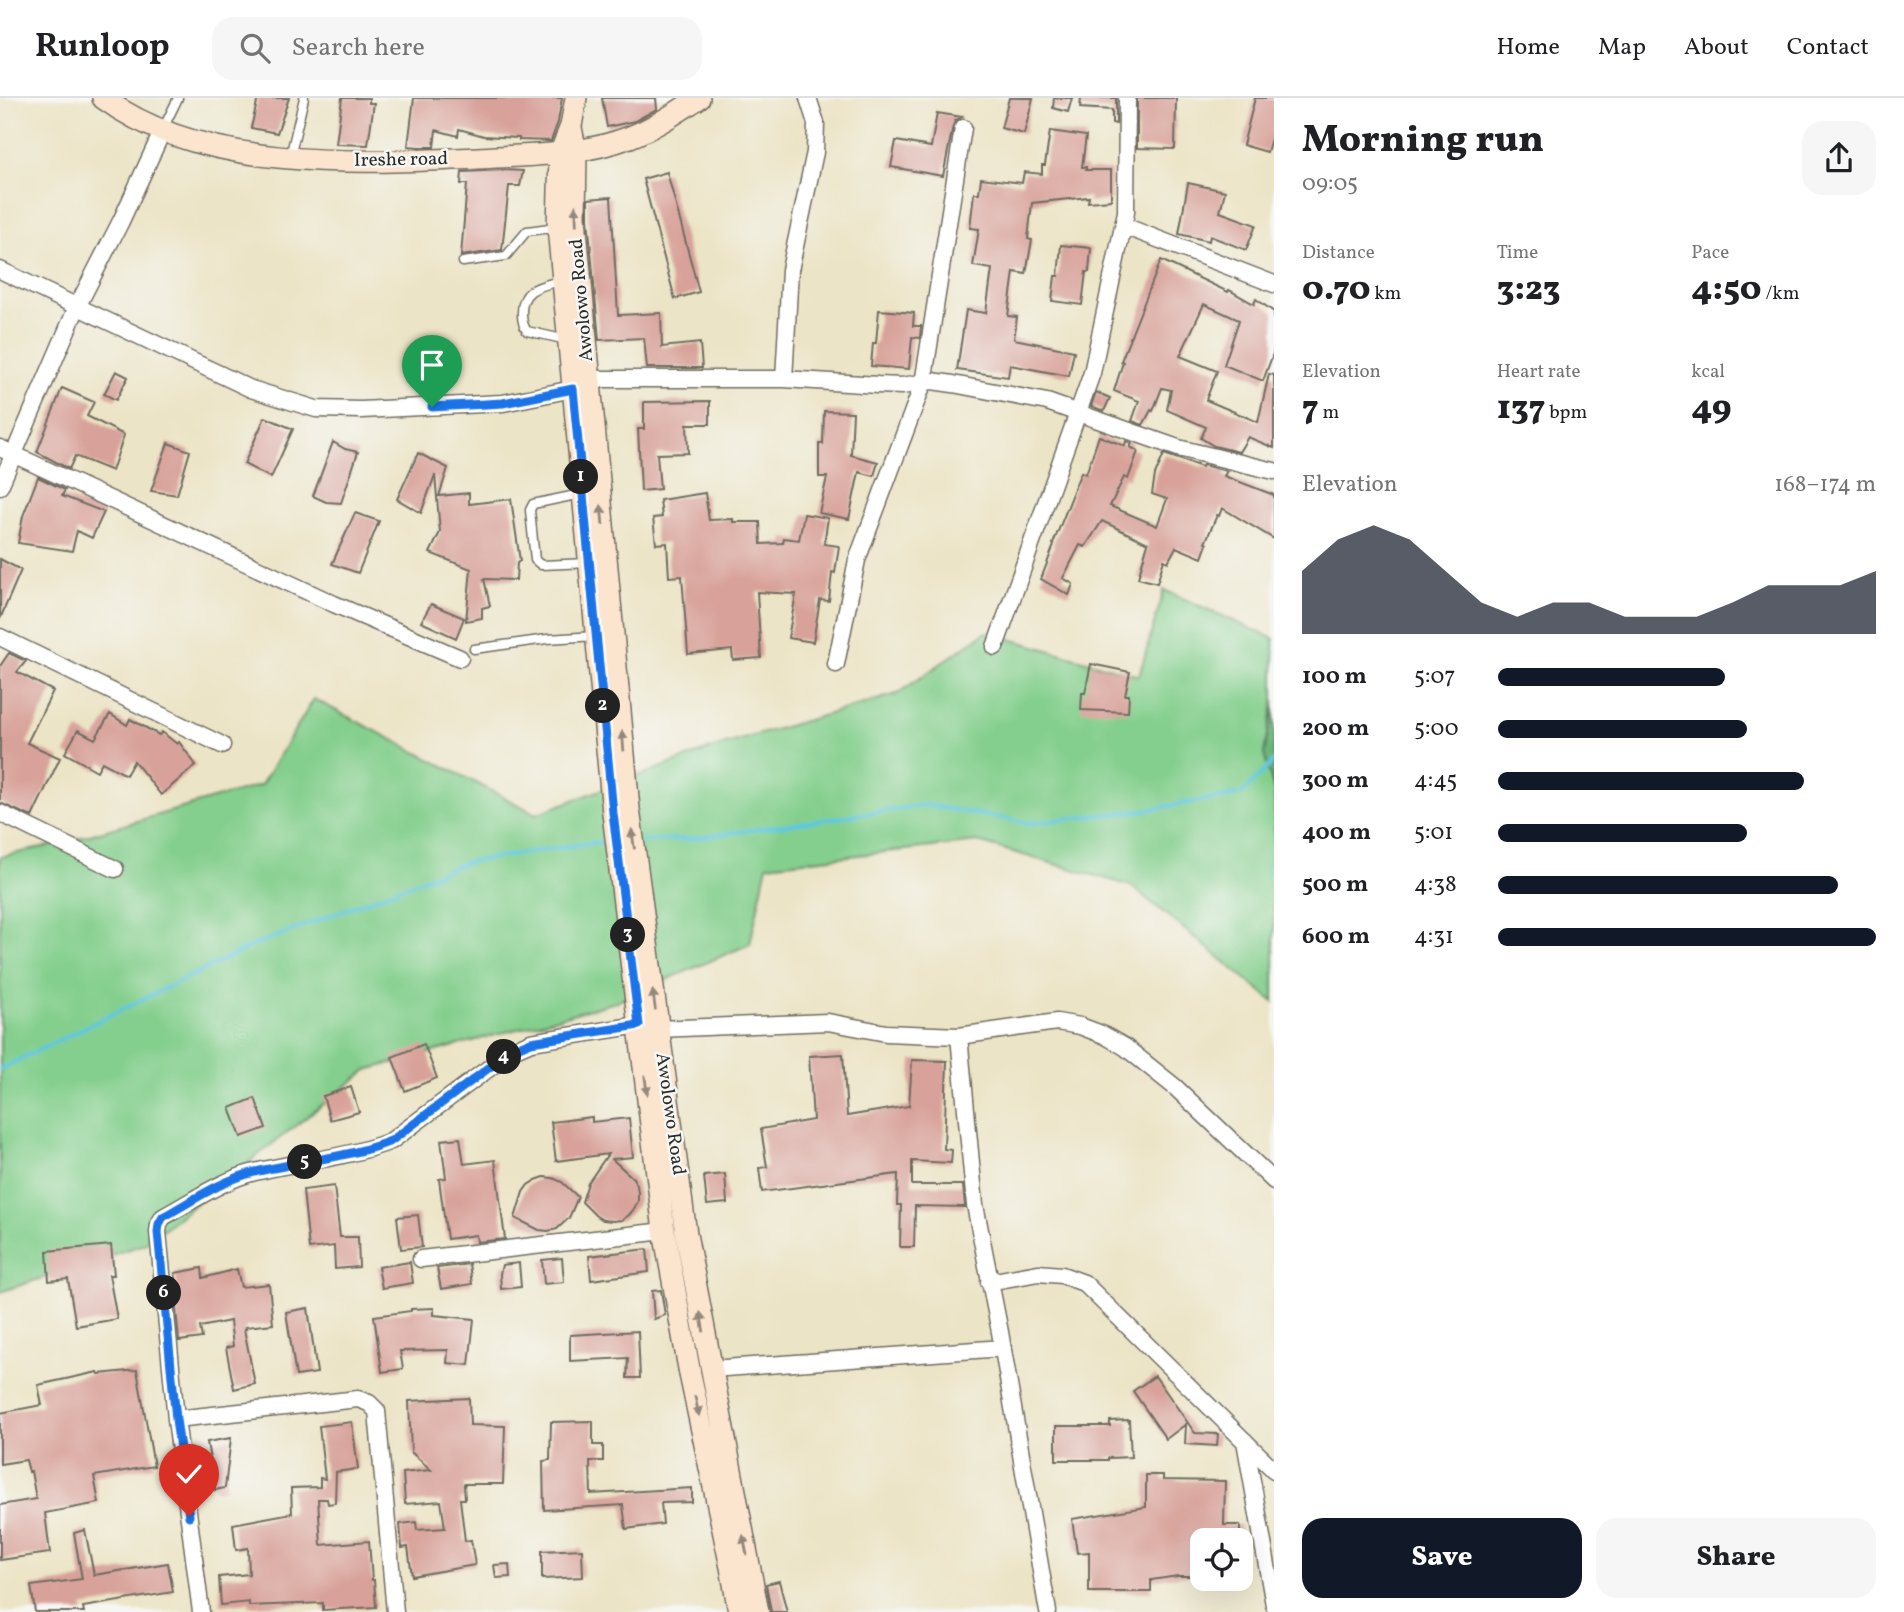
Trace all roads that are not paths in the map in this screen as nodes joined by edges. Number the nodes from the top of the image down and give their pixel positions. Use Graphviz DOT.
graph roads {
  1 [pos="103,98"];
  2 [pos="178,98"];
  3 [pos="304,98"];
  4 [pos="576,98"];
  5 [pos="699,98"];
  6 [pos="808,98"];
  7 [pos="1127,98"];
  8 [pos="677,105"];
  9 [pos="962,128"];
  10 [pos="162,132"];
  11 [pos="568,153"];
  12 [pos="290,160"];
  13 [pos="1124,226"];
  14 [pos="558,228"];
  15 [pos="463,262"];
  16 [pos="0,270"];
  17 [pos="562,280"];
  18 [pos="1274,284"];
  19 [pos="77,307"];
  20 [pos="568,340"];
  21 [pos="784,379"];
  22 [pos="581,384"];
  23 [pos="923,384"];
  24 [pos="1078,413"];
  25 [pos="6,451"];
  26 [pos="1274,471"];
  27 [pos="0,486"];
  28 [pos="583,494"];
  29 [pos="597,561"];
  30 [pos="596,636"];
  31 [pos="0,638"];
  32 [pos="995,647"];
  33 [pos="474,649"];
  34 [pos="460,658"];
  35 [pos="836,664"];
  36 [pos="222,745"];
  37 [pos="621,811"];
  38 [pos="0,813"];
  39 [pos="114,869"];
  40 [pos="649,1027"];
  41 [pos="959,1036"];
  42 [pos="1274,1181"];
  43 [pos="664,1231"];
  44 [pos="421,1259"];
  45 [pos="989,1282"];
  46 [pos="1003,1348"];
  47 [pos="710,1369"];
  48 [pos="176,1419"];
  49 [pos="1245,1441"];
  50 [pos="1274,1469"];
  51 [pos="1274,1605"];
  52 [pos="201,1612"];
  53 [pos="395,1612"];
  54 [pos="739,1612"];
  55 [pos="758,1612"];
  56 [pos="1048,1612"];
  1 -- 10 [label="main road, Ireshe road"];
  2 -- 10 [label="lane"];
  3 -- 12 [label="lane"];
  4 -- 11 [label="main road"];
  5 -- 8 [label="main road, Ireshe road"];
  6 -- 21 [label="street"];
  7 -- 13 [label="street"];
  8 -- 11 [label="main road, Ireshe road"];
  9 -- 23 [label="street"];
  10 -- 12 [label="main road, Ireshe road"];
  10 -- 19 [label="street"];
  11 -- 12 [label="main road, Ireshe road"];
  11 -- 14 [label="main road, Awolowo Road"];
  22 -- 11 [label="main road, Awolowo Road, one-way"];
  13 -- 18 [label="street"];
  13 -- 24 [label="street"];
  14 -- 15 [label="lane"];
  14 -- 17 [label="main road, Awolowo Road"];
  16 -- 19 [label="street"];
  17 -- 20 [label="main road, Awolowo Road"];
  17 -- 20 [label="lane"];
  19 -- 22 [label="street"];
  19 -- 25 [label="street"];
  20 -- 22 [label="main road, Awolowo Road"];
  21 -- 22 [label="street"];
  21 -- 23 [label="street"];
  22 -- 28 [label="main road, Awolowo Road"];
  29 -- 22 [label="main road, Awolowo Road, one-way"];
  23 -- 24 [label="street"];
  23 -- 35 [label="street"];
  24 -- 26 [label="street"];
  24 -- 32 [label="street"];
  25 -- 27 [label="street"];
  25 -- 34 [label="street"];
  28 -- 29 [label="main road, Awolowo Road"];
  28 -- 29 [label="lane"];
  29 -- 30 [label="main road, Awolowo Road"];
  37 -- 29 [label="main road, Awolowo Road, one-way"];
  30 -- 33 [label="lane"];
  30 -- 37 [label="main road, Awolowo Road"];
  31 -- 36 [label="street"];
  37 -- 40 [label="main road, Awolowo Road"];
  38 -- 39 [label="street"];
  40 -- 41 [label="street"];
  40 -- 43 [label="main road, Awolowo Road, one-way"];
  47 -- 40 [label="main road, Awolowo Road, one-way"];
  40 -- 48 [label="street"];
  41 -- 42 [label="street"];
  41 -- 45 [label="street"];
  43 -- 44 [label="street"];
  43 -- 54 [label="main road, Awolowo Road, one-way"];
  45 -- 46 [label="street"];
  45 -- 49 [label="street"];
  46 -- 47 [label="street"];
  46 -- 56 [label="street"];
  55 -- 47 [label="main road, Awolowo Road, one-way"];
  48 -- 52 [label="street"];
  48 -- 53 [label="street"];
  49 -- 50 [label="street"];
  49 -- 51 [label="street"];
}
